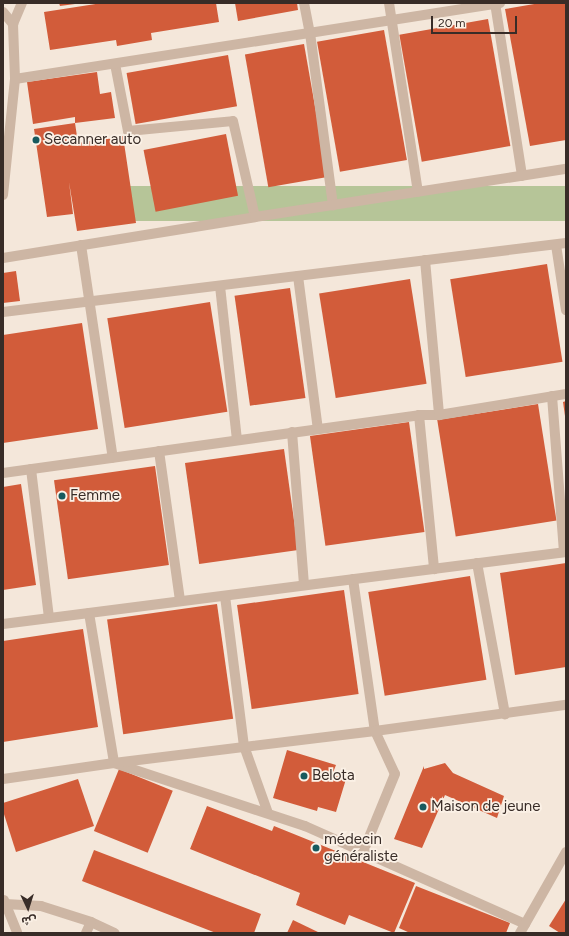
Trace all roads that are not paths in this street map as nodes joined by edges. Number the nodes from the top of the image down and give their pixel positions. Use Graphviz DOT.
graph roads {
  1 [pos="22,3"];
  2 [pos="304,3"];
  3 [pos="389,3"];
  4 [pos="497,3"];
  5 [pos="3,12"];
  6 [pos="392,20"];
  7 [pos="13,24"];
  8 [pos="310,33"];
  9 [pos="114,64"];
  10 [pos="15,79"];
  11 [pos="566,169"];
  12 [pos="522,176"];
  13 [pos="418,192"];
  14 [pos="3,195"];
  15 [pos="333,205"];
  16 [pos="255,217"];
  17 [pos="561,244"];
  18 [pos="81,246"];
  19 [pos="3,258"];
  20 [pos="425,260"];
  21 [pos="298,276"];
  22 [pos="220,286"];
  23 [pos="89,302"];
  24 [pos="566,310"];
  25 [pos="3,312"];
  26 [pos="566,394"];
  27 [pos="552,396"];
  28 [pos="419,415"];
  29 [pos="439,415"];
  30 [pos="318,429"];
  31 [pos="292,432"];
  32 [pos="237,440"];
  33 [pos="158,451"];
  34 [pos="113,458"];
  35 [pos="31,469"];
  36 [pos="3,473"];
  37 [pos="565,552"];
  38 [pos="477,563"];
  39 [pos="434,569"];
  40 [pos="353,579"];
  41 [pos="304,585"];
  42 [pos="225,596"];
  43 [pos="180,601"];
  44 [pos="89,613"];
  45 [pos="50,618"];
  46 [pos="3,624"];
  47 [pos="566,705"];
  48 [pos="505,714"];
  49 [pos="375,731"];
  50 [pos="244,746"];
  51 [pos="114,763"];
  52 [pos="3,779"];
  53 [pos="268,813"];
  54 [pos="363,852"];
  55 [pos="566,852"];
  56 [pos="4,901"];
  57 [pos="91,922"];
  58 [pos="522,928"];
  59 [pos="17,933"];
  60 [pos="86,933"];
  61 [pos="115,933"];
  1 -- 7 [label="street"];
  2 -- 8 [label="street"];
  3 -- 6 [label="street"];
  4 -- 6 [label="street"];
  4 -- 12 [label="street"];
  5 -- 7 [label="street"];
  6 -- 8 [label="street"];
  6 -- 13 [label="street"];
  7 -- 10 [label="street"];
  8 -- 9 [label="street"];
  8 -- 15 [label="street"];
  9 -- 10 [label="street"];
  9 -- 16 [label="street"];
  10 -- 14 [label="street"];
  11 -- 12 [label="street"];
  12 -- 13 [label="street"];
  13 -- 15 [label="street"];
  15 -- 16 [label="street"];
  16 -- 18 [label="street"];
  17 -- 20 [label="street"];
  17 -- 24 [label="street"];
  18 -- 19 [label="street"];
  18 -- 23 [label="street"];
  20 -- 21 [label="street"];
  20 -- 29 [label="street"];
  21 -- 22 [label="street"];
  21 -- 30 [label="street"];
  22 -- 23 [label="street"];
  22 -- 32 [label="street"];
  23 -- 25 [label="street"];
  23 -- 34 [label="street"];
  26 -- 27 [label="street"];
  27 -- 29 [label="street"];
  27 -- 37 [label="street"];
  28 -- 29 [label="street"];
  28 -- 30 [label="street"];
  28 -- 39 [label="street"];
  30 -- 31 [label="street"];
  31 -- 32 [label="street"];
  31 -- 41 [label="street"];
  32 -- 33 [label="street"];
  33 -- 34 [label="street"];
  33 -- 43 [label="street"];
  34 -- 35 [label="street"];
  35 -- 36 [label="street"];
  35 -- 45 [label="street"];
  37 -- 38 [label="street"];
  38 -- 39 [label="street"];
  38 -- 48 [label="street"];
  39 -- 40 [label="street"];
  40 -- 41 [label="street"];
  40 -- 49 [label="street"];
  41 -- 42 [label="street"];
  42 -- 43 [label="street"];
  42 -- 50 [label="street"];
  43 -- 44 [label="street"];
  44 -- 45 [label="street"];
  44 -- 51 [label="street"];
  45 -- 46 [label="street"];
  47 -- 48 [label="street"];
  48 -- 49 [label="street"];
  49 -- 50 [label="street"];
  49 -- 54 [label="street"];
  50 -- 51 [label="street"];
  50 -- 53 [label="street"];
  51 -- 52 [label="street"];
  51 -- 53 [label="street"];
  53 -- 54 [label="street"];
  54 -- 58 [label="street"];
  55 -- 58 [label="street"];
  56 -- 57 [label="street"];
  56 -- 59 [label="street"];
  57 -- 60 [label="street"];
  57 -- 61 [label="street"];
}
